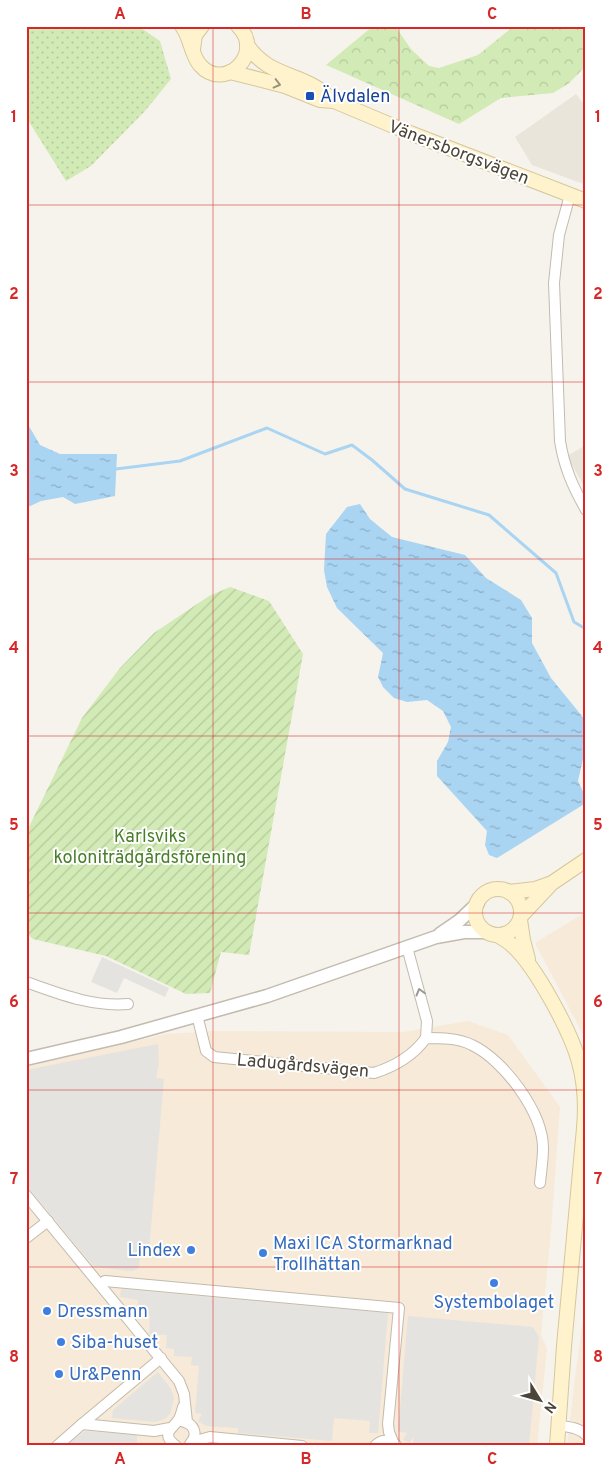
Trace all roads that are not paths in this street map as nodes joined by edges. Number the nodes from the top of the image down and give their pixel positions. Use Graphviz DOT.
graph roads {
  1 [pos="182,26"];
  2 [pos="202,26"];
  3 [pos="238,26"];
  4 [pos="247,45"];
  5 [pos="193,49"];
  6 [pos="230,72"];
  7 [pos="334,102"];
  8 [pos="570,195"];
  9 [pos="586,201"];
  10 [pos="586,510"];
  11 [pos="586,860"];
  12 [pos="552,883"];
  13 [pos="509,892"];
  14 [pos="478,903"];
  15 [pos="520,918"];
  16 [pos="492,933"];
  17 [pos="436,937"];
  18 [pos="407,947"];
  19 [pos="532,969"];
  20 [pos="26,982"];
  21 [pos="128,1004"];
  22 [pos="198,1015"];
  23 [pos="426,1038"];
  24 [pos="26,1059"];
  25 [pos="540,1183"];
  26 [pos="26,1195"];
  27 [pos="48,1221"];
  28 [pos="26,1238"];
  29 [pos="100,1284"];
  30 [pos="161,1358"];
  31 [pos="82,1424"];
  32 [pos="388,1424"];
  33 [pos="182,1425"];
  34 [pos="557,1426"];
  35 [pos="154,1431"];
  36 [pos="586,1435"];
  37 [pos="210,1437"];
  38 [pos="173,1443"];
  39 [pos="378,1443"];
  40 [pos="190,1444"];
  41 [pos="394,1444"];
  42 [pos="555,1444"];
  43 [pos="57,1446"];
  44 [pos="302,1446"];
  1 -- 5 [label="main road, Vänersborgsvägen"];
  2 -- 5 [label="main road"];
  3 -- 4 [label="main road, Vänersborgsvägen"];
  4 -- 6 [label="main road"];
  4 -- 7 [label="main road, Vänersborgsvägen"];
  5 -- 6 [label="main road, Vänersborgsvägen"];
  6 -- 7 [label="main road, Vänersborgsvägen, one-way"];
  7 -- 8 [label="main road, Vänersborgsvägen"];
  8 -- 9 [label="main road, Vänersborgsvägen"];
  8 -- 10 [label="street"];
  11 -- 12 [label="main road"];
  12 -- 13 [label="main road"];
  12 -- 15 [label="main road"];
  13 -- 14 [label="main road"];
  13 -- 15 [label="main road"];
  14 -- 16 [label="main road"];
  14 -- 17 [label="street"];
  15 -- 16 [label="main road"];
  15 -- 19 [label="main road"];
  16 -- 17 [label="street"];
  16 -- 19 [label="main road"];
  17 -- 18 [label="street"];
  18 -- 22 [label="street"];
  23 -- 18 [label="street, one-way"];
  19 -- 34 [label="main road"];
  20 -- 21 [label="street"];
  22 -- 23 [label="street, Ladugårdsvägen"];
  22 -- 24 [label="street"];
  23 -- 25 [label="street"];
  26 -- 27 [label="street"];
  27 -- 28 [label="street"];
  27 -- 29 [label="street"];
  29 -- 30 [label="street"];
  29 -- 32 [label="street"];
  30 -- 31 [label="street"];
  30 -- 33 [label="street"];
  31 -- 35 [label="street"];
  31 -- 43 [label="street"];
  32 -- 39 [label="street"];
  32 -- 41 [label="street"];
  33 -- 35 [label="street"];
  33 -- 37 [label="street"];
  33 -- 38 [label="street"];
  33 -- 40 [label="street"];
  34 -- 36 [label="street"];
  34 -- 42 [label="main road"];
  35 -- 38 [label="street"];
  37 -- 40 [label="street"];
  37 -- 44 [label="street"];
  39 -- 41 [label="street"];
}
